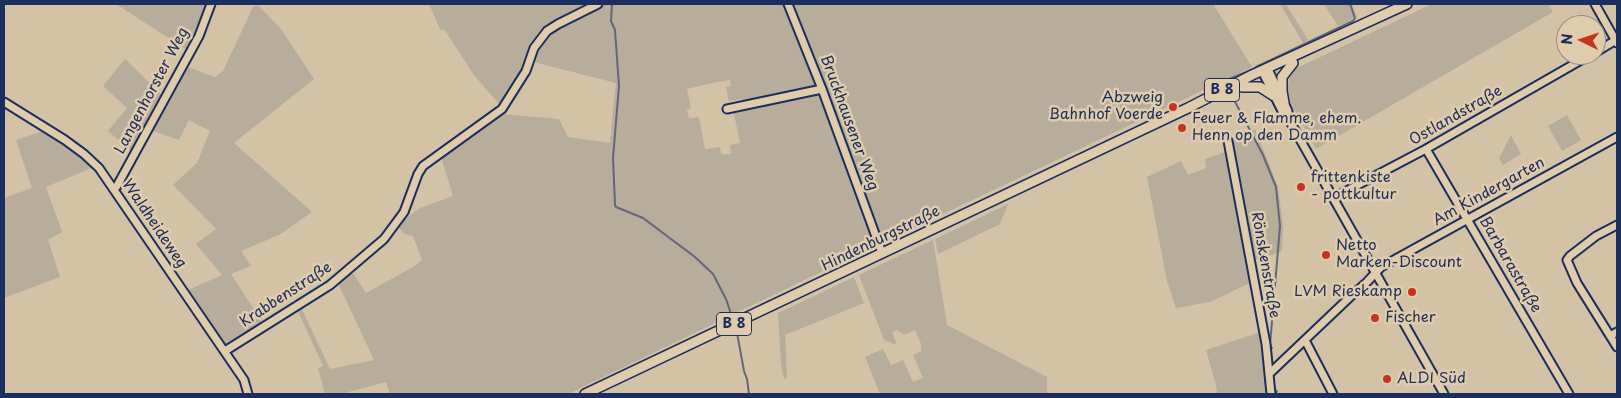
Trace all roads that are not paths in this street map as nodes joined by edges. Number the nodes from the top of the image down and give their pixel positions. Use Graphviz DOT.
graph roads {
  1 [pos="211,4"];
  2 [pos="598,4"];
  3 [pos="788,4"];
  4 [pos="1407,4"];
  5 [pos="1595,4"];
  6 [pos="1345,33"];
  7 [pos="1616,42"];
  8 [pos="1293,63"];
  9 [pos="1573,65"];
  10 [pos="1266,72"];
  11 [pos="1242,87"];
  12 [pos="822,89"];
  13 [pos="1274,96"];
  14 [pos="4,102"];
  15 [pos="1284,103"];
  16 [pos="727,108"];
  17 [pos="1188,108"];
  18 [pos="1288,118"];
  19 [pos="1617,138"];
  20 [pos="1228,140"];
  21 [pos="1426,149"];
  22 [pos="114,189"];
  23 [pos="1333,198"];
  24 [pos="1467,219"];
  25 [pos="1617,225"];
  26 [pos="882,253"];
  27 [pos="1376,273"];
  28 [pos="1614,334"];
  29 [pos="1305,340"];
  30 [pos="1617,347"];
  31 [pos="225,351"];
  32 [pos="1269,374"];
  33 [pos="248,394"];
  34 [pos="585,394"];
  35 [pos="1271,394"];
  36 [pos="1333,394"];
  37 [pos="1444,394"];
  38 [pos="1570,394"];
  1 -- 22 [label="street, Langenhorster Weg"];
  2 -- 31 [label="street, Krabbenstraße"];
  3 -- 12 [label="street, Bruckhausener Weg"];
  4 -- 6 [label="main road, Hindenburgstraße / B 8"];
  5 -- 7 [label="street"];
  6 -- 8 [label="main road, Hindenburgstraße / B 8"];
  6 -- 10 [label="main road, Hindenburgstraße / B 8"];
  8 -- 10 [label="main road, Hindenburgstraße / B 8"];
  8 -- 15 [label="main road"];
  9 -- 21 [label="street, Ostlandstraße"];
  10 -- 11 [label="main road, Hindenburgstraße / B 8"];
  10 -- 13 [label="street"];
  10 -- 15 [label="street"];
  10 -- 17 [label="main road, Hindenburgstraße / B 8"];
  11 -- 13 [label="main road"];
  11 -- 17 [label="main road, Hindenburgstraße / B 8"];
  12 -- 16 [label="street"];
  12 -- 26 [label="street, Bruckhausener Weg"];
  13 -- 18 [label="street"];
  14 -- 22 [label="street, Waldheideweg"];
  15 -- 18 [label="street"];
  17 -- 26 [label="main road, Hindenburgstraße / B 8"];
  18 -- 23 [label="street"];
  19 -- 24 [label="street, Am Kindergarten"];
  20 -- 32 [label="street, Rönskenstraße"];
  21 -- 23 [label="street, Ostlandstraße"];
  21 -- 24 [label="street, Barbarastraße"];
  22 -- 31 [label="street, Waldheideweg"];
  23 -- 27 [label="street"];
  24 -- 27 [label="street, Am Kindergarten"];
  24 -- 38 [label="street, Barbarastraße"];
  25 -- 28 [label="street"];
  26 -- 34 [label="main road, Hindenburgstraße / B 8"];
  27 -- 29 [label="street, Am Kindergarten"];
  27 -- 37 [label="street"];
  28 -- 30 [label="street"];
  29 -- 32 [label="street, Am Kindergarten"];
  29 -- 36 [label="street"];
  31 -- 33 [label="street, Waldheideweg"];
  32 -- 35 [label="street, Rönskenstraße"];
}
